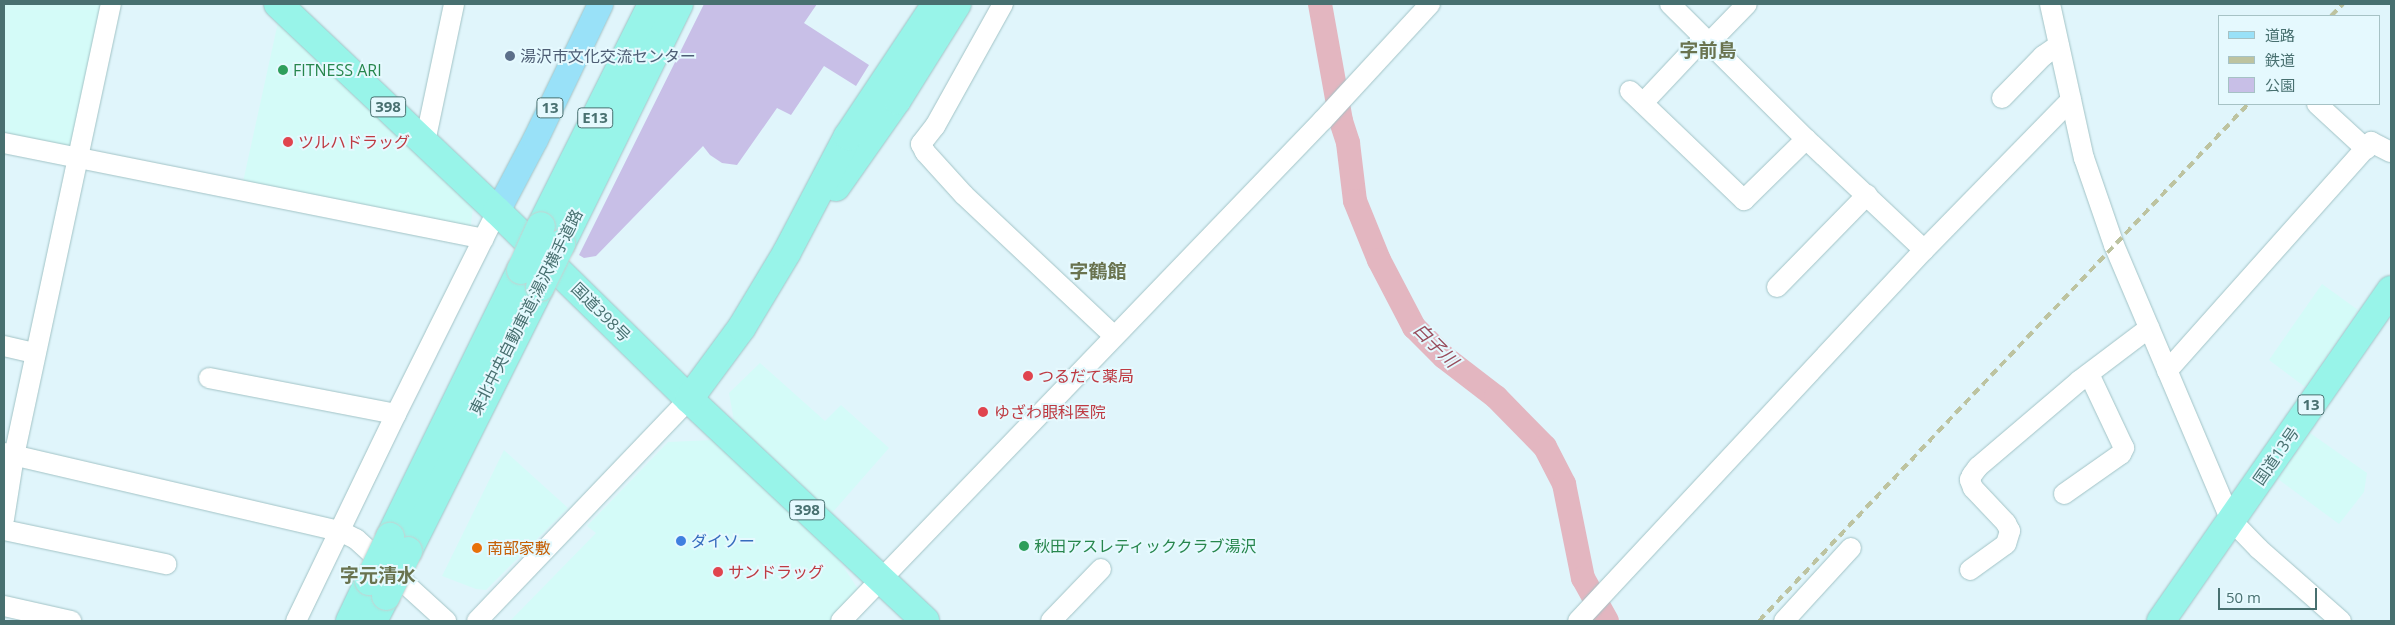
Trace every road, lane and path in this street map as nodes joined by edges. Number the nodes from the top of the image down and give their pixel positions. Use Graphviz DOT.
graph roads {
  1 [pos="111,4"];
  2 [pos="278,4"];
  3 [pos="454,4"];
  4 [pos="600,4"];
  5 [pos="679,4"];
  6 [pos="691,4"];
  7 [pos="925,4"];
  8 [pos="936,4"];
  9 [pos="957,4"];
  10 [pos="1003,4"];
  11 [pos="1430,4"];
  12 [pos="1670,4"];
  13 [pos="1747,4"];
  14 [pos="2050,4"];
  15 [pos="650,6"];
  16 [pos="916,32"];
  17 [pos="1707,41"];
  18 [pos="2059,46"];
  19 [pos="656,51"];
  20 [pos="2002,98"];
  21 [pos="2071,100"];
  22 [pos="2318,105"];
  23 [pos="1806,138"];
  24 [pos="425,142"];
  25 [pos="4,143"];
  26 [pos="2366,149"];
  27 [pos="2391,152"];
  28 [pos="78,158"];
  29 [pos="1867,195"];
  30 [pos="497,211"];
  31 [pos="551,235"];
  32 [pos="483,239"];
  33 [pos="1924,250"];
  34 [pos="787,252"];
  35 [pos="1777,287"];
  36 [pos="2391,290"];
  37 [pos="2149,328"];
  38 [pos="1114,336"];
  39 [pos="4,346"];
  40 [pos="35,353"];
  41 [pos="2167,371"];
  42 [pos="2089,374"];
  43 [pos="209,378"];
  44 [pos="689,399"];
  45 [pos="396,414"];
  46 [pos="9,455"];
  47 [pos="2064,494"];
  48 [pos="4,520"];
  49 [pos="2231,520"];
  50 [pos="4,530"];
  51 [pos="340,532"];
  52 [pos="1851,548"];
  53 [pos="166,564"];
  54 [pos="1101,569"];
  55 [pos="1970,570"];
  56 [pos="881,581"];
  57 [pos="377,589"];
  58 [pos="4,606"];
  59 [pos="71,621"];
  60 [pos="296,621"];
  61 [pos="350,621"];
  62 [pos="373,621"];
  63 [pos="446,621"];
  64 [pos="477,621"];
  65 [pos="842,621"];
  66 [pos="925,621"];
  67 [pos="1051,621"];
  68 [pos="1578,621"];
  69 [pos="1784,621"];
  70 [pos="2161,621"];
  71 [pos="2340,621"];
  1 -- 28 [label="street"];
  2 -- 24 [label="highway, 国道398号 / 398"];
  3 -- 24 [label="street"];
  4 -- 30 [label="main road, 13"];
  5 -- 19 [label="highway, 東北中央自動車道;湯沢横手道路 / E13"];
  6 -- 19 [label="highway"];
  7 -- 16 [label="highway"];
  8 -- 16 [label="highway"];
  9 -- 34 [label="highway"];
  10 -- 38 [label="street"];
  11 -- 38 [label="street"];
  12 -- 17 [label="street"];
  13 -- 17 [label="street"];
  14 -- 18 [label="street"];
  15 -- 31 [label="highway, 東北中央自動車道;湯沢横手道路 / E13"];
  16 -- 34 [label="highway"];
  17 -- 23 [label="street"];
  17 -- 23 [label="street"];
  18 -- 20 [label="street"];
  18 -- 21 [label="street"];
  19 -- 31 [label="highway, 東北中央自動車道;湯沢横手道路 / E13"];
  21 -- 33 [label="street"];
  21 -- 37 [label="street"];
  22 -- 26 [label="street"];
  23 -- 29 [label="street"];
  24 -- 30 [label="highway, 国道398号 / 398"];
  25 -- 28 [label="street"];
  26 -- 27 [label="street"];
  26 -- 41 [label="street"];
  28 -- 32 [label="street"];
  28 -- 40 [label="street"];
  29 -- 33 [label="street"];
  29 -- 35 [label="street"];
  30 -- 32 [label="street"];
  30 -- 44 [label="highway, 国道398号 / 398"];
  31 -- 57 [label="highway, 東北中央自動車道;湯沢横手道路 / E13, bridge"];
  32 -- 45 [label="street"];
  33 -- 68 [label="street"];
  34 -- 44 [label="highway"];
  36 -- 49 [label="highway, 国道13号 / 13"];
  37 -- 41 [label="street"];
  37 -- 42 [label="street"];
  38 -- 56 [label="street"];
  39 -- 40 [label="street"];
  40 -- 46 [label="street"];
  41 -- 49 [label="street"];
  42 -- 47 [label="street"];
  42 -- 55 [label="street"];
  43 -- 45 [label="street"];
  44 -- 56 [label="highway, 国道398号 / 398"];
  44 -- 64 [label="street"];
  45 -- 51 [label="street"];
  46 -- 48 [label="street"];
  46 -- 51 [label="street"];
  49 -- 70 [label="highway, 国道13号 / 13"];
  49 -- 71 [label="street"];
  50 -- 53 [label="street"];
  51 -- 60 [label="street"];
  51 -- 63 [label="street"];
  52 -- 69 [label="street"];
  54 -- 67 [label="street"];
  56 -- 65 [label="street"];
  56 -- 66 [label="highway, 国道398号 / 398"];
  57 -- 61 [label="highway, 東北中央自動車道;湯沢横手道路 / E13"];
  57 -- 62 [label="highway, 東北中央自動車道;湯沢横手道路 / E13"];
  58 -- 59 [label="street"];
}
